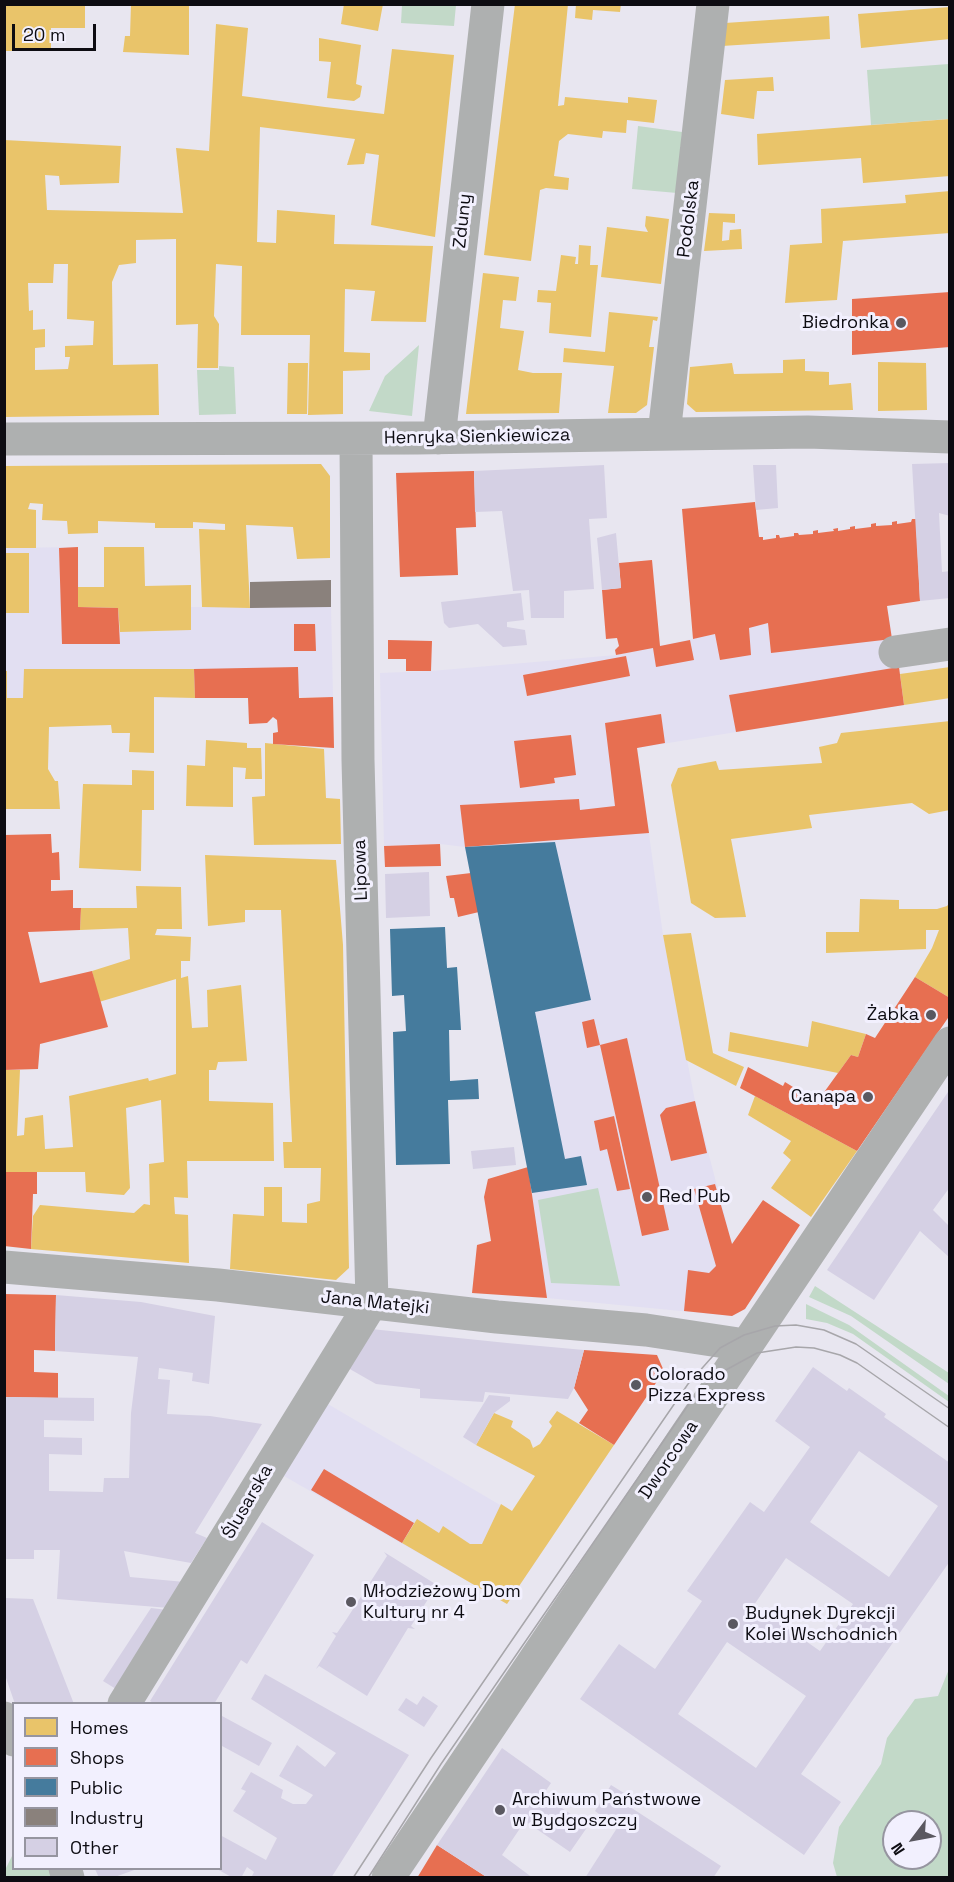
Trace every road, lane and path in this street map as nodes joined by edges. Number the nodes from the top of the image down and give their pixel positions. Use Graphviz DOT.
graph roads {
  1 [pos="488,4"];
  2 [pos="713,4"];
  3 [pos="664,434"];
  4 [pos="950,437"];
  5 [pos="439,438"];
  6 [pos="4,439"];
  7 [pos="356,439"];
  8 [pos="950,644"];
  9 [pos="895,652"];
  10 [pos="950,1043"];
  11 [pos="4,1267"];
  12 [pos="372,1302"];
  13 [pos="745,1345"];
  14 [pos="125,1702"];
  15 [pos="4,1718"];
  16 [pos="12,1736"];
  17 [pos="388,1878"];
  1 -- 5 [label="street, Zduny"];
  2 -- 3 [label="street, Podolska"];
  3 -- 4 [label="street, Henryka Sienkiewicza"];
  3 -- 5 [label="street, Henryka Sienkiewicza"];
  5 -- 7 [label="street, Henryka Sienkiewicza"];
  6 -- 7 [label="street, Henryka Sienkiewicza"];
  7 -- 12 [label="street, Lipowa"];
  8 -- 9 [label="street"];
  10 -- 13 [label="street, Dworcowa"];
  11 -- 12 [label="street, Jana Matejki"];
  12 -- 13 [label="street, Jana Matejki"];
  12 -- 14 [label="street, Ślusarska"];
  13 -- 17 [label="street, Dworcowa"];
  15 -- 16 [label="street"];
}
